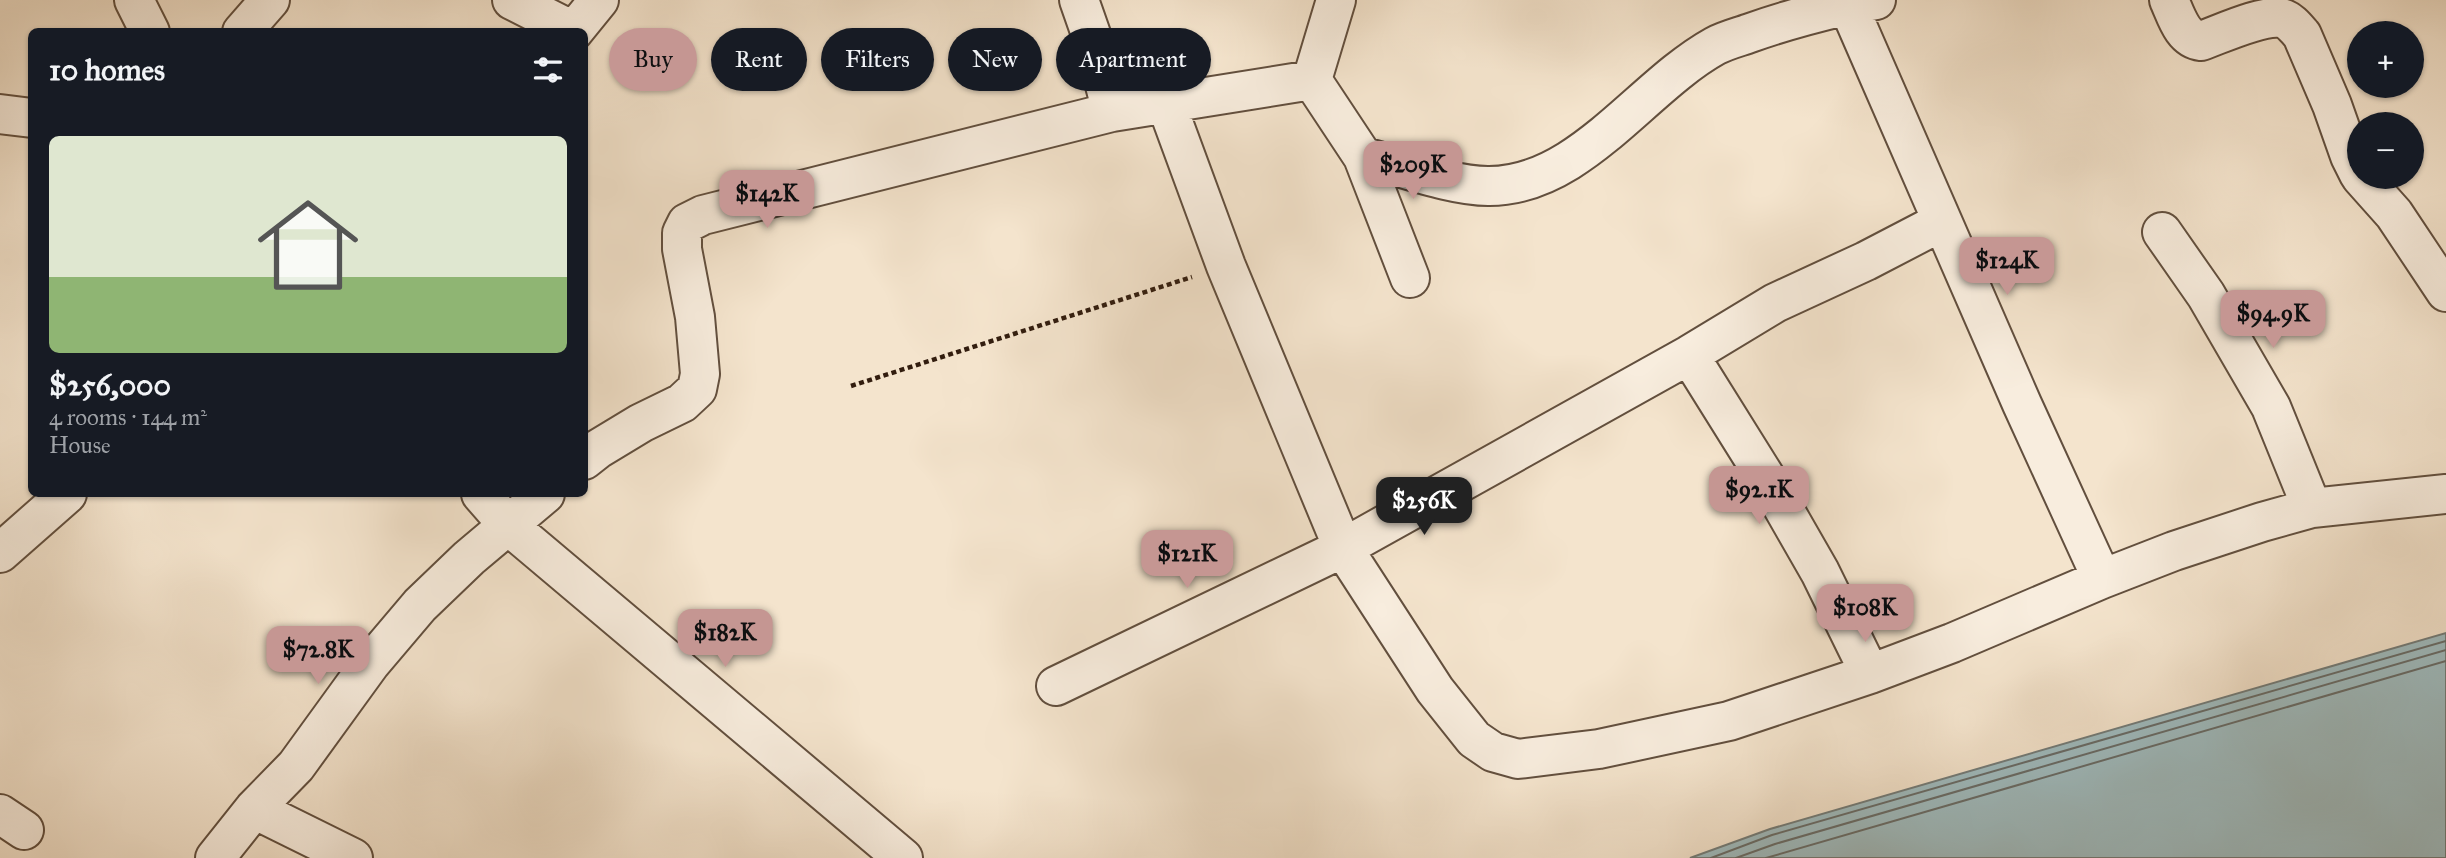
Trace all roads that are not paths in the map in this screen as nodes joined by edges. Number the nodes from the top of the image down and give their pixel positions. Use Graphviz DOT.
graph roads {
  1 [pos="134,0"];
  2 [pos="270,0"];
  3 [pos="512,0"];
  4 [pos="599,0"];
  5 [pos="1079,0"];
  6 [pos="1336,0"];
  7 [pos="2169,0"];
  8 [pos="1862,3"];
  9 [pos="148,28"];
  10 [pos="246,28"];
  11 [pos="567,28"];
  12 [pos="576,28"];
  13 [pos="1312,80"];
  14 [pos="1166,103"];
  15 [pos="1112,112"];
  16 [pos="0,114"];
  17 [pos="28,118"];
  18 [pos="2347,148"];
  19 [pos="1363,157"];
  20 [pos="2373,189"];
  21 [pos="1941,222"];
  22 [pos="2162,232"];
  23 [pos="1410,278"];
  24 [pos="2446,292"];
  25 [pos="1689,355"];
  26 [pos="588,457"];
  27 [pos="2446,494"];
  28 [pos="64,497"];
  29 [pos="484,497"];
  30 [pos="542,497"];
  31 [pos="2312,508"];
  32 [pos="509,526"];
  33 [pos="1343,548"];
  34 [pos="0,553"];
  35 [pos="2102,579"];
  36 [pos="1870,674"];
  37 [pos="1056,686"];
  38 [pos="254,809"];
  39 [pos="215,858"];
  40 [pos="353,858"];
  41 [pos="903,858"];
  1 -- 9 [label="street"];
  2 -- 10 [label="street"];
  3 -- 11 [label="street"];
  4 -- 12 [label="street"];
  5 -- 15 [label="street"];
  6 -- 13 [label="street"];
  7 -- 18 [label="street"];
  8 -- 19 [label="street"];
  8 -- 21 [label="street"];
  13 -- 14 [label="street"];
  13 -- 19 [label="street"];
  14 -- 15 [label="street"];
  14 -- 33 [label="street"];
  15 -- 26 [label="street"];
  16 -- 17 [label="street"];
  19 -- 23 [label="street"];
  20 -- 24 [label="street"];
  21 -- 25 [label="street"];
  21 -- 35 [label="street"];
  22 -- 31 [label="street"];
  25 -- 33 [label="street"];
  25 -- 36 [label="street"];
  27 -- 31 [label="street"];
  28 -- 34 [label="street"];
  29 -- 32 [label="street"];
  30 -- 32 [label="street"];
  31 -- 35 [label="street"];
  32 -- 38 [label="street"];
  32 -- 41 [label="street"];
  33 -- 36 [label="street"];
  33 -- 37 [label="street"];
  35 -- 36 [label="street"];
  38 -- 39 [label="street"];
  38 -- 40 [label="street"];
}
